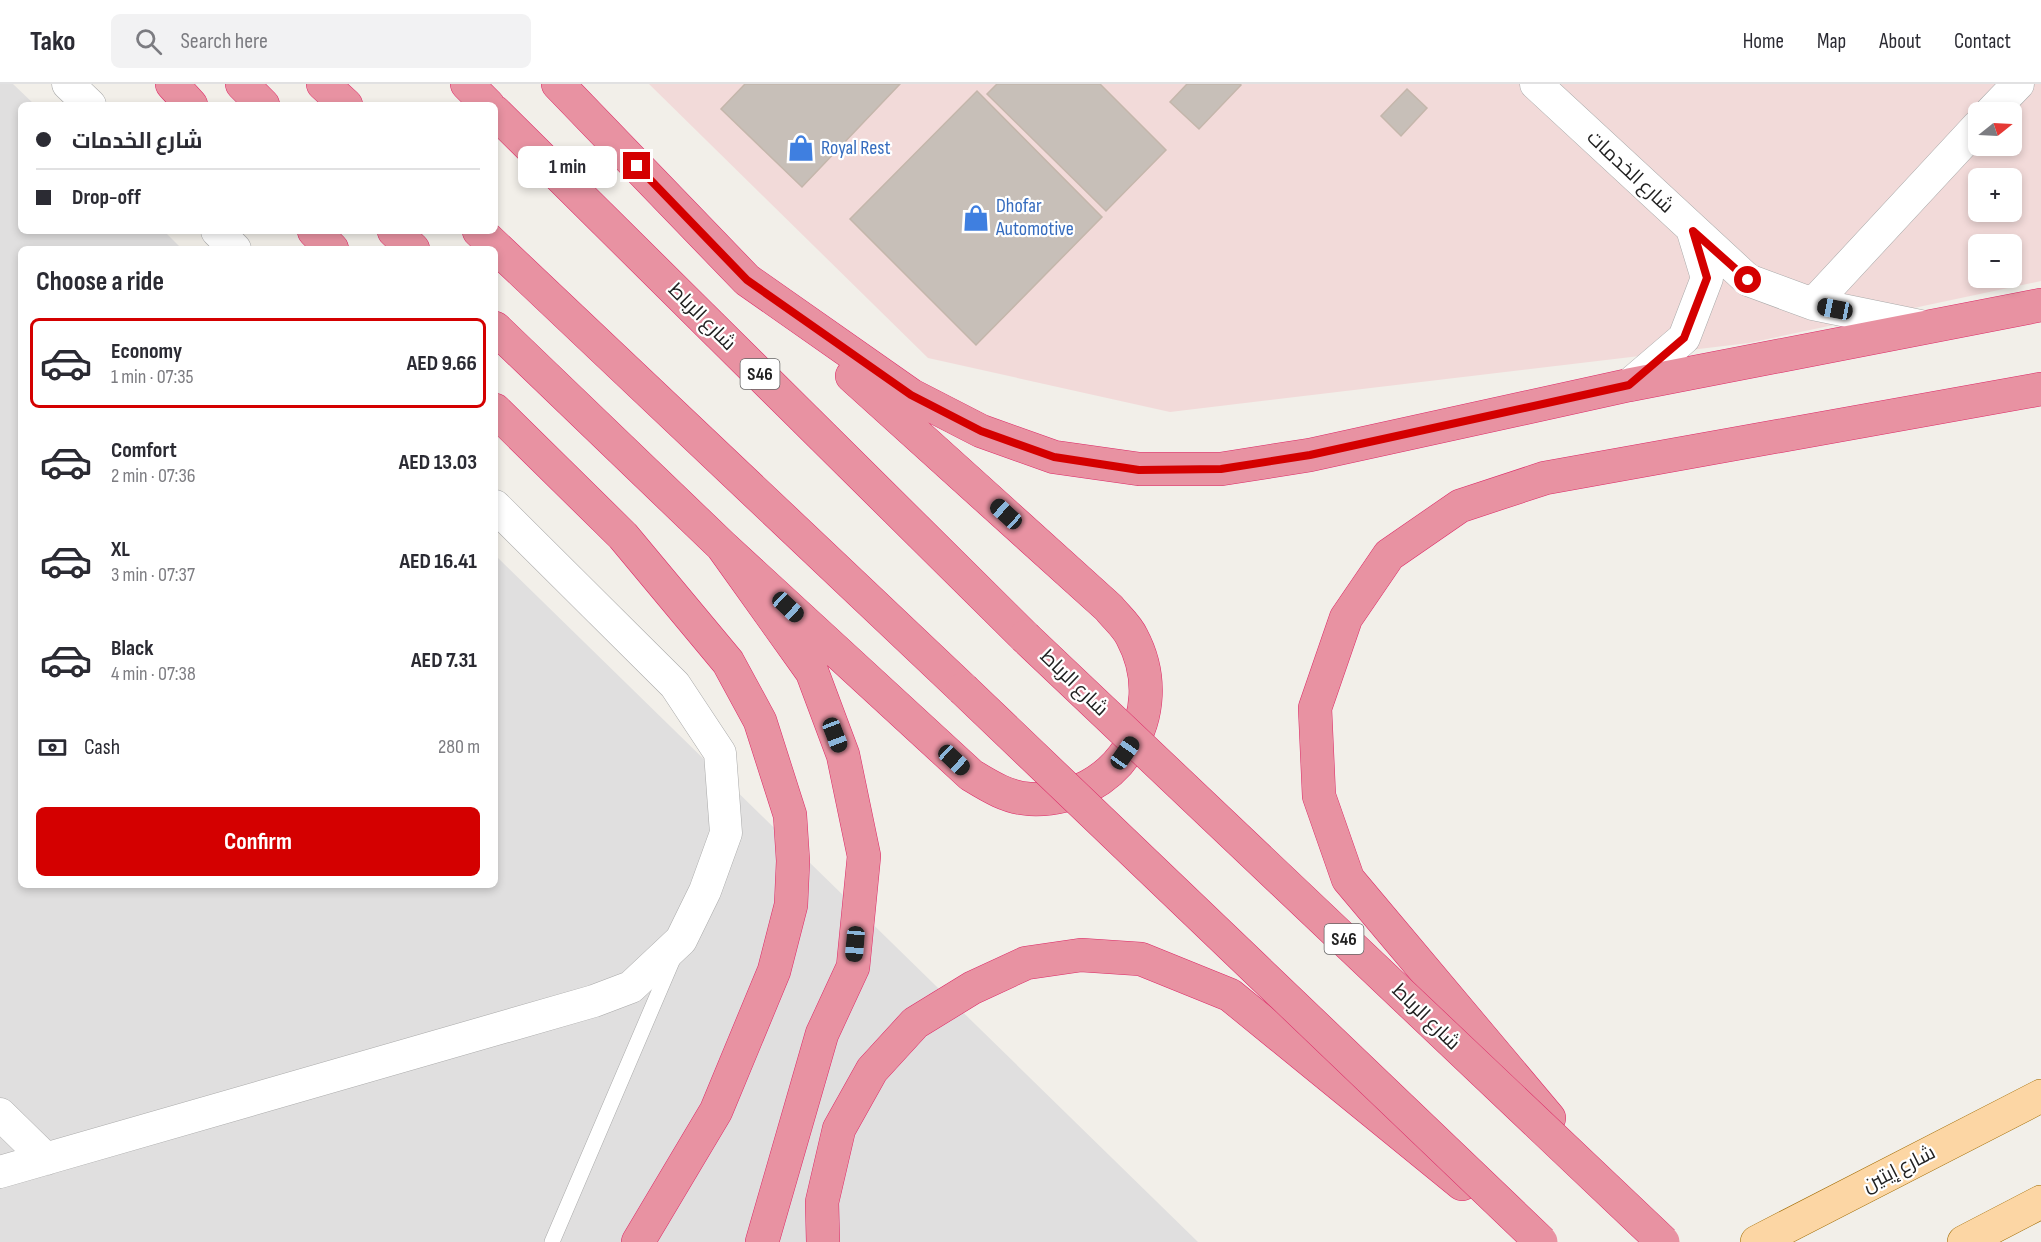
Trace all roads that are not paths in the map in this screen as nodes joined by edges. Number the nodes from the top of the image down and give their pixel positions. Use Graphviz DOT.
graph roads {
  1 [pos="68,84"];
  2 [pos="172,84"];
  3 [pos="242,84"];
  4 [pos="323,84"];
  5 [pos="467,84"];
  6 [pos="558,84"];
  7 [pos="1536,84"];
  8 [pos="2018,84"];
  9 [pos="87,102"];
  10 [pos="188,102"];
  11 [pos="261,102"];
  12 [pos="343,102"];
  13 [pos="485,102"];
  14 [pos="2001,102"];
  15 [pos="498,115"];
  16 [pos="1968,137"];
  17 [pos="1693,231"];
  18 [pos="220,234"];
  19 [pos="317,234"];
  20 [pos="397,234"];
  21 [pos="482,234"];
  22 [pos="232,246"];
  23 [pos="330,246"];
  24 [pos="410,246"];
  25 [pos="495,246"];
  26 [pos="498,249"];
  27 [pos="747,280"];
  28 [pos="1812,304"];
  29 [pos="2041,305"];
  30 [pos="1926,327"];
  31 [pos="498,331"];
  32 [pos="1629,385"];
  33 [pos="2041,389"];
  34 [pos="498,413"];
  35 [pos="498,509"];
  36 [pos="722,546"];
  37 [pos="681,940"];
  38 [pos="2041,1096"];
  39 [pos="0,1114"];
  40 [pos="46,1159"];
  41 [pos="0,1172"];
  42 [pos="1613,1195"];
  43 [pos="2041,1202"];
  44 [pos="552,1242"];
  45 [pos="638,1242"];
  46 [pos="762,1242"];
  47 [pos="823,1242"];
  48 [pos="1533,1242"];
  49 [pos="1541,1242"];
  50 [pos="1664,1242"];
  51 [pos="1757,1242"];
  52 [pos="1964,1242"];
  1 -- 9 [label="street"];
  2 -- 10 [label="highway"];
  3 -- 11 [label="highway"];
  4 -- 12 [label="highway"];
  5 -- 13 [label="highway"];
  6 -- 27 [label="highway"];
  7 -- 17 [label="street, شارع الخدمات"];
  8 -- 14 [label="street"];
  15 -- 42 [label="highway, شارع الرباط / S46, bridge"];
  16 -- 28 [label="street"];
  17 -- 28 [label="street, شارع الخدمات"];
  17 -- 32 [label="street"];
  18 -- 22 [label="street"];
  19 -- 23 [label="highway"];
  20 -- 24 [label="highway"];
  21 -- 25 [label="highway, bridge"];
  26 -- 49 [label="highway, bridge"];
  27 -- 32 [label="highway"];
  27 -- 36 [label="highway"];
  28 -- 30 [label="street, شارع الخدمات"];
  29 -- 30 [label="highway"];
  30 -- 32 [label="highway"];
  31 -- 36 [label="highway"];
  33 -- 42 [label="highway, bridge"];
  34 -- 45 [label="highway"];
  35 -- 37 [label="street"];
  36 -- 46 [label="highway"];
  37 -- 40 [label="street"];
  37 -- 44 [label="lane"];
  38 -- 51 [label="main road, شارع إيتين"];
  39 -- 40 [label="street"];
  40 -- 41 [label="street"];
  42 -- 50 [label="highway, شارع الرباط / S46, bridge"];
  43 -- 52 [label="main road"];
  47 -- 48 [label="highway"];
}
